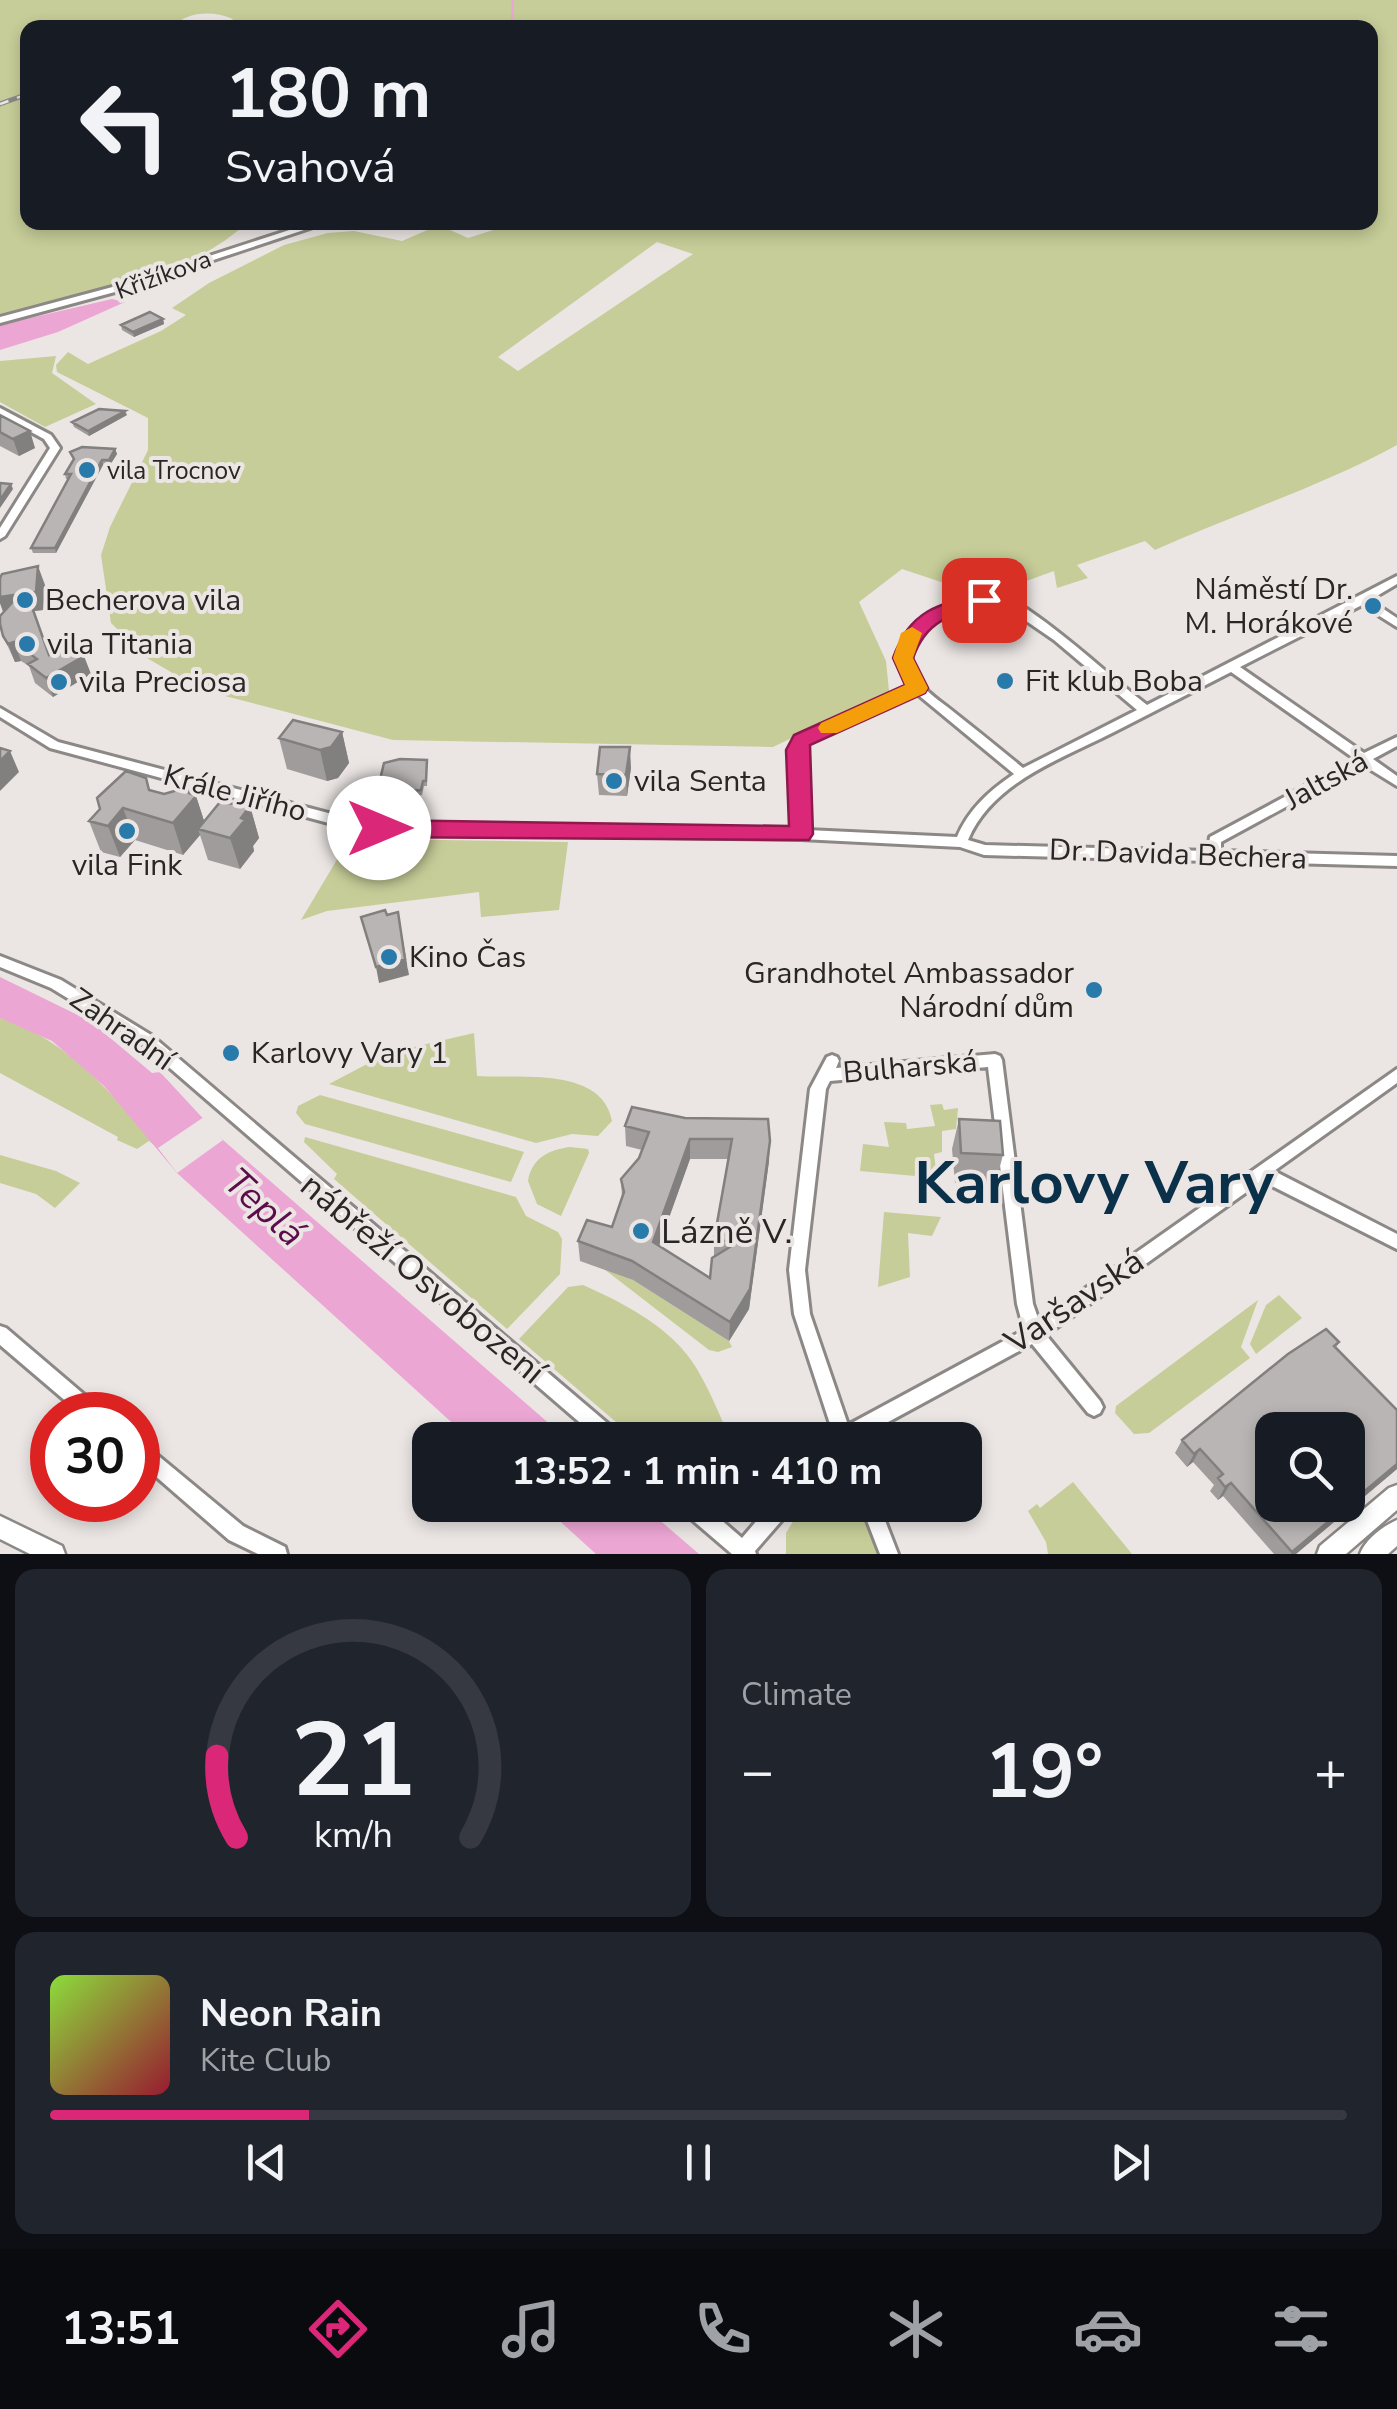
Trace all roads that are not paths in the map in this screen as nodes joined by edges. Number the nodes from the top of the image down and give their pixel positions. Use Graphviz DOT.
graph roads {
  1 [pos="297,230"];
  2 [pos="0,320"];
  3 [pos="0,411"];
  4 [pos="0,536"];
  5 [pos="1397,579"];
  6 [pos="1362,600"];
  7 [pos="1397,622"];
  8 [pos="1232,667"];
  9 [pos="917,688"];
  10 [pos="1146,711"];
  11 [pos="0,712"];
  12 [pos="1397,741"];
  13 [pos="1364,758"];
  14 [pos="1022,774"];
  15 [pos="1397,782"];
  16 [pos="801,834"];
  17 [pos="960,842"];
  18 [pos="1214,854"];
  19 [pos="1397,861"];
  20 [pos="0,960"];
  21 [pos="1397,1075"];
  22 [pos="232,1116"];
  23 [pos="1260,1172"];
  24 [pos="1397,1242"];
  25 [pos="0,1334"];
  26 [pos="1034,1334"];
  27 [pos="67,1392"];
  28 [pos="1094,1408"];
  29 [pos="593,1422"];
  30 [pos="836,1422"];
  31 [pos="871,1422"];
  32 [pos="160,1469"];
  33 [pos="1397,1496"];
  34 [pos="709,1522"];
  35 [pos="769,1522"];
  36 [pos="877,1522"];
  37 [pos="0,1526"];
  38 [pos="1397,1531"];
  39 [pos="744,1553"];
  40 [pos="54,1554"];
  41 [pos="278,1554"];
  42 [pos="889,1554"];
  43 [pos="1328,1554"];
  44 [pos="1370,1554"];
  1 -- 2 [label="street, Křižíkova"];
  3 -- 4 [label="street"];
  5 -- 6 [label="street"];
  6 -- 7 [label="street"];
  6 -- 8 [label="street"];
  8 -- 10 [label="street"];
  8 -- 13 [label="street"];
  9 -- 10 [label="street"];
  9 -- 14 [label="street"];
  9 -- 16 [label="street"];
  10 -- 14 [label="street"];
  11 -- 16 [label="street, Krále Jiřího"];
  12 -- 13 [label="street, Jaltská"];
  13 -- 15 [label="street"];
  13 -- 18 [label="street, Jaltská"];
  14 -- 17 [label="street"];
  16 -- 17 [label="street, Krále Jiřího"];
  17 -- 18 [label="street, Dr. Davida Bechera"];
  18 -- 19 [label="street, Dr. Davida Bechera"];
  20 -- 22 [label="street, Zahradní"];
  21 -- 23 [label="street, Varšavská"];
  22 -- 29 [label="street, nábřeží Osvobození"];
  23 -- 24 [label="street"];
  23 -- 26 [label="street, Varšavská"];
  25 -- 27 [label="street"];
  26 -- 28 [label="street"];
  26 -- 30 [label="street, Bulharská"];
  26 -- 31 [label="street, Varšavská"];
  32 -- 41 [label="street"];
  33 -- 43 [label="street"];
  34 -- 39 [label="street"];
  35 -- 39 [label="street"];
  36 -- 42 [label="street"];
  37 -- 40 [label="street"];
  38 -- 44 [label="street"];
}
